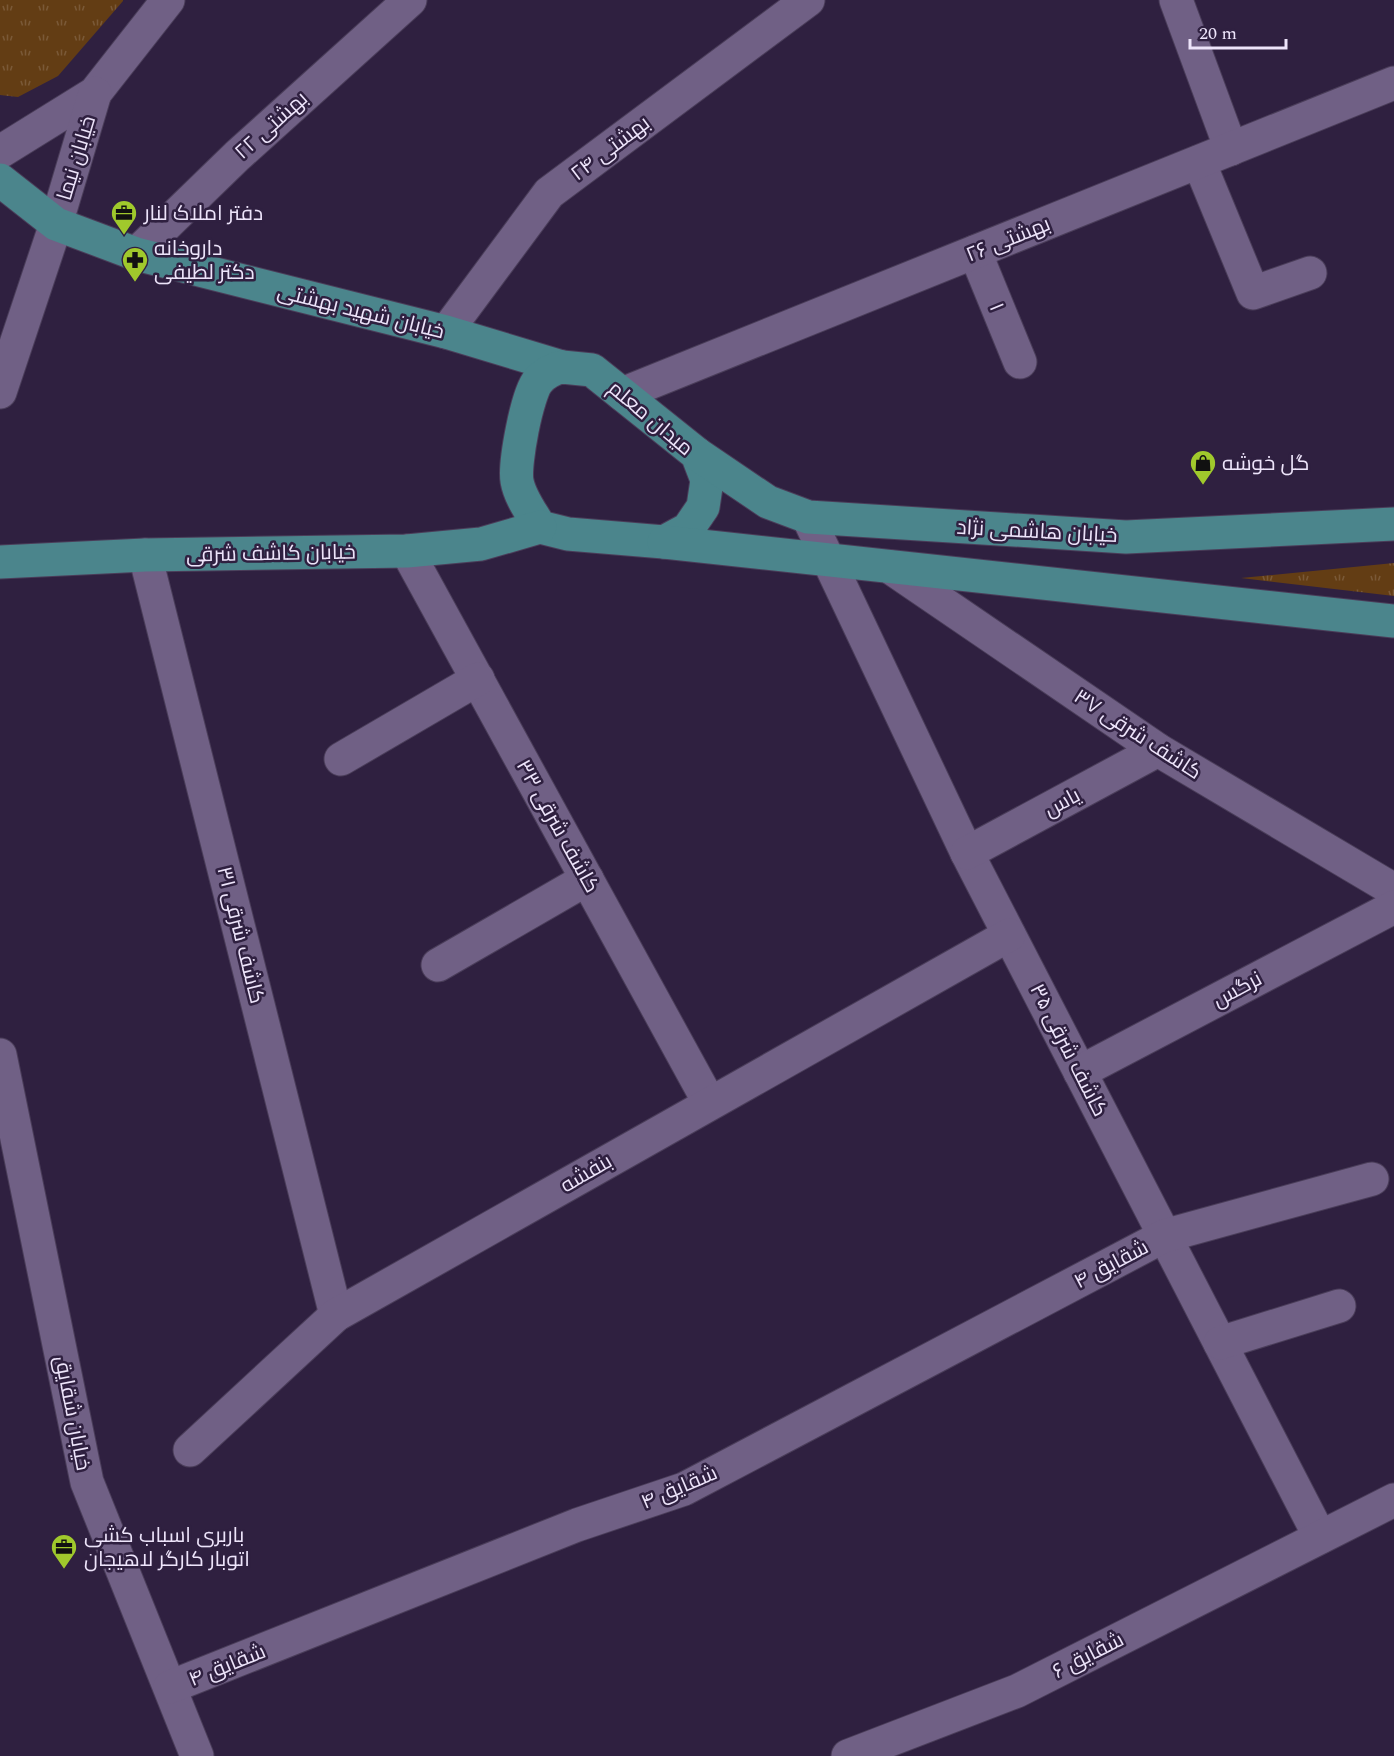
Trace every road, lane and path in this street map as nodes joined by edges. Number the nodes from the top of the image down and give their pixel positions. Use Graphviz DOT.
graph roads {
  1 [pos="410,0"];
  2 [pos="808,0"];
  3 [pos="1176,0"];
  4 [pos="153,7"];
  5 [pos="1394,83"];
  6 [pos="95,93"];
  7 [pos="1231,149"];
  8 [pos="0,152"];
  9 [pos="1199,162"];
  10 [pos="0,180"];
  11 [pos="56,224"];
  12 [pos="975,252"];
  13 [pos="136,254"];
  14 [pos="1310,273"];
  15 [pos="446,332"];
  16 [pos="1020,362"];
  17 [pos="562,367"];
  18 [pos="0,392"];
  19 [pos="622,394"];
  20 [pos="697,454"];
  21 [pos="808,517"];
  22 [pos="1394,524"];
  23 [pos="540,527"];
  24 [pos="664,542"];
  25 [pos="407,551"];
  26 [pos="145,555"];
  27 [pos="826,559"];
  28 [pos="0,562"];
  29 [pos="890,567"];
  30 [pos="1394,621"];
  31 [pos="478,679"];
  32 [pos="1158,750"];
  33 [pos="341,759"];
  34 [pos="967,853"];
  35 [pos="587,879"];
  36 [pos="1394,890"];
  37 [pos="1394,907"];
  38 [pos="1009,934"];
  39 [pos="438,965"];
  40 [pos="0,1055"];
  41 [pos="1080,1072"];
  42 [pos="709,1102"];
  43 [pos="1372,1179"];
  44 [pos="1164,1236"];
  45 [pos="1339,1306"];
  46 [pos="336,1315"];
  47 [pos="1220,1343"];
  48 [pos="190,1450"];
  49 [pos="1394,1500"];
  50 [pos="1320,1537"];
  51 [pos="170,1687"];
  52 [pos="197,1756"];
  53 [pos="848,1756"];
  1 -- 13 [label="street, بهشتی ۲۲"];
  2 -- 15 [label="street, بهشتی ۲۴"];
  3 -- 7 [label="street"];
  4 -- 6 [label="street, خیابان نیما"];
  5 -- 7 [label="street, بهشتی ۲۶"];
  6 -- 8 [label="street, خیابان نیما"];
  6 -- 11 [label="street, خیابان نیما"];
  7 -- 9 [label="street, بهشتی ۲۶"];
  9 -- 12 [label="street, بهشتی ۲۶"];
  9 -- 14 [label="street"];
  10 -- 11 [label="main road, خیابان شهید بهشتی"];
  11 -- 13 [label="main road, خیابان شهید بهشتی"];
  11 -- 18 [label="street, خیابان نیما"];
  12 -- 16 [label="street, ۱"];
  12 -- 19 [label="street, بهشتی ۲۶"];
  13 -- 15 [label="main road, خیابان شهید بهشتی"];
  15 -- 17 [label="main road, خیابان شهید بهشتی"];
  17 -- 19 [label="main road, میدان معلم"];
  17 -- 23 [label="main road"];
  19 -- 20 [label="main road, میدان معلم"];
  20 -- 21 [label="main road, خیابان هاشمی نژاد"];
  20 -- 24 [label="main road, میدان معلم"];
  21 -- 22 [label="main road, خیابان هاشمی نژاد"];
  21 -- 27 [label="street, کاشف شرقی ۳۵"];
  23 -- 24 [label="main road"];
  23 -- 25 [label="main road, خیابان کاشف شرقی"];
  24 -- 27 [label="main road"];
  25 -- 26 [label="main road, خیابان کاشف شرقی"];
  25 -- 31 [label="street, کاشف شرقی ۳۳"];
  26 -- 28 [label="main road, خیابان کاشف شرقی"];
  26 -- 46 [label="street, کاشف شرقی ۳۱"];
  27 -- 29 [label="main road"];
  27 -- 34 [label="street, کاشف شرقی ۳۵"];
  29 -- 30 [label="main road"];
  29 -- 32 [label="street, کاشف شرقی ۳۷"];
  31 -- 33 [label="street"];
  31 -- 35 [label="street, کاشف شرقی ۳۳"];
  32 -- 34 [label="street, یاس"];
  32 -- 36 [label="street, کاشف شرقی ۳۷"];
  34 -- 38 [label="street, کاشف شرقی ۳۵"];
  35 -- 39 [label="street"];
  35 -- 42 [label="street, کاشف شرقی ۳۳"];
  37 -- 41 [label="street, نرگس"];
  38 -- 41 [label="street, کاشف شرقی ۳۵"];
  38 -- 42 [label="street, بنفشه"];
  40 -- 51 [label="street, خیابان شقایق"];
  41 -- 44 [label="street, کاشف شرقی ۳۵"];
  42 -- 46 [label="street, بنفشه"];
  43 -- 44 [label="street, شقایق ۴"];
  44 -- 47 [label="street, کاشف شرقی ۳۵"];
  44 -- 51 [label="street, شقایق ۴"];
  45 -- 47 [label="street"];
  46 -- 48 [label="street, بنفشه"];
  47 -- 50 [label="street, کاشف شرقی ۳۵"];
  49 -- 50 [label="street, شقایق ۶"];
  50 -- 53 [label="street, شقایق ۶"];
  51 -- 52 [label="street, خیابان شقایق"];
}
